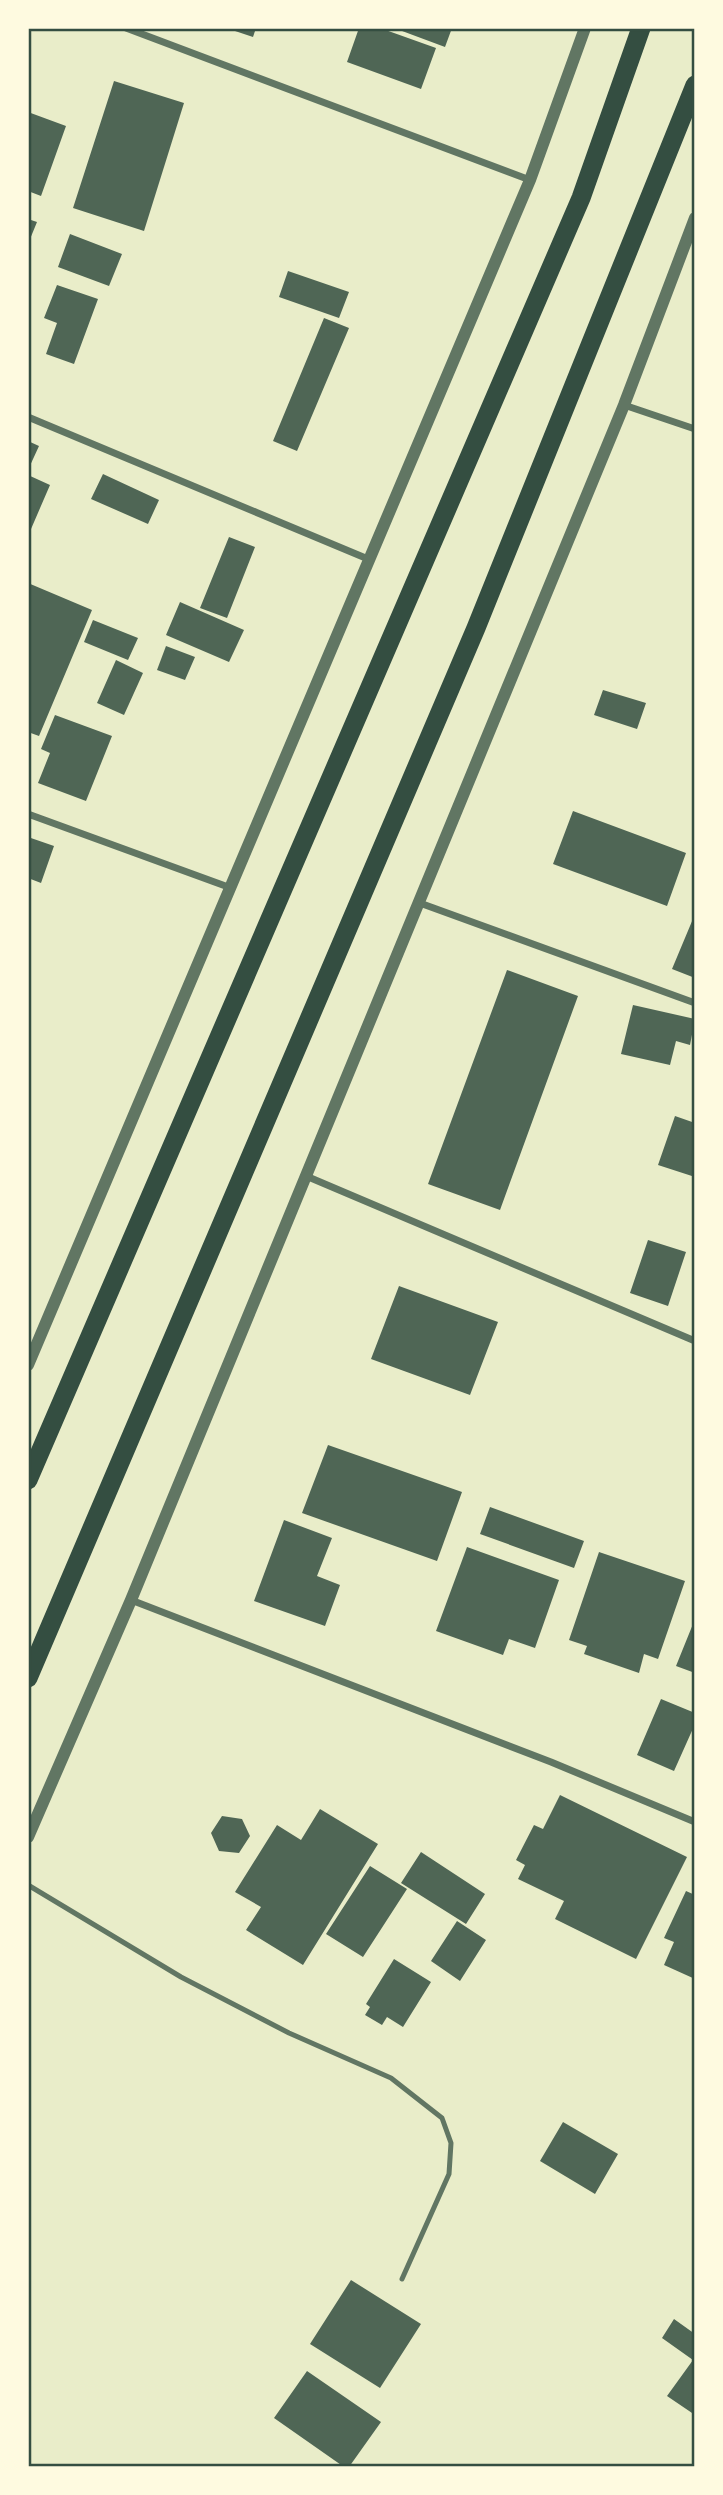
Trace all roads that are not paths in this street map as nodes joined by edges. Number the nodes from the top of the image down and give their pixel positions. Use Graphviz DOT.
graph roads {
  1 [pos="126,28"];
  2 [pos="585,28"];
  3 [pos="641,28"];
  4 [pos="695,85"];
  5 [pos="530,180"];
  6 [pos="695,218"];
  7 [pos="624,405"];
  8 [pos="28,417"];
  9 [pos="695,429"];
  10 [pos="368,559"];
  11 [pos="28,814"];
  12 [pos="232,888"];
  13 [pos="417,902"];
  14 [pos="695,1003"];
  15 [pos="306,1176"];
  16 [pos="695,1340"];
  17 [pos="28,1365"];
  18 [pos="28,1480"];
  19 [pos="131,1600"];
  20 [pos="28,1678"];
  21 [pos="695,1822"];
  22 [pos="28,1837"];
  23 [pos="28,1885"];
  24 [pos="402,2279"];
  1 -- 5 [label="street"];
  2 -- 5 [label="street"];
  3 -- 18 [label="highway"];
  4 -- 20 [label="highway"];
  5 -- 10 [label="street"];
  6 -- 7 [label="street"];
  7 -- 9 [label="street"];
  7 -- 13 [label="street"];
  8 -- 10 [label="street"];
  10 -- 12 [label="street"];
  11 -- 12 [label="street"];
  12 -- 17 [label="street"];
  13 -- 14 [label="street"];
  13 -- 15 [label="street"];
  15 -- 16 [label="street"];
  15 -- 19 [label="street"];
  19 -- 21 [label="street"];
  19 -- 22 [label="street"];
  23 -- 24 [label="lane"];
}
